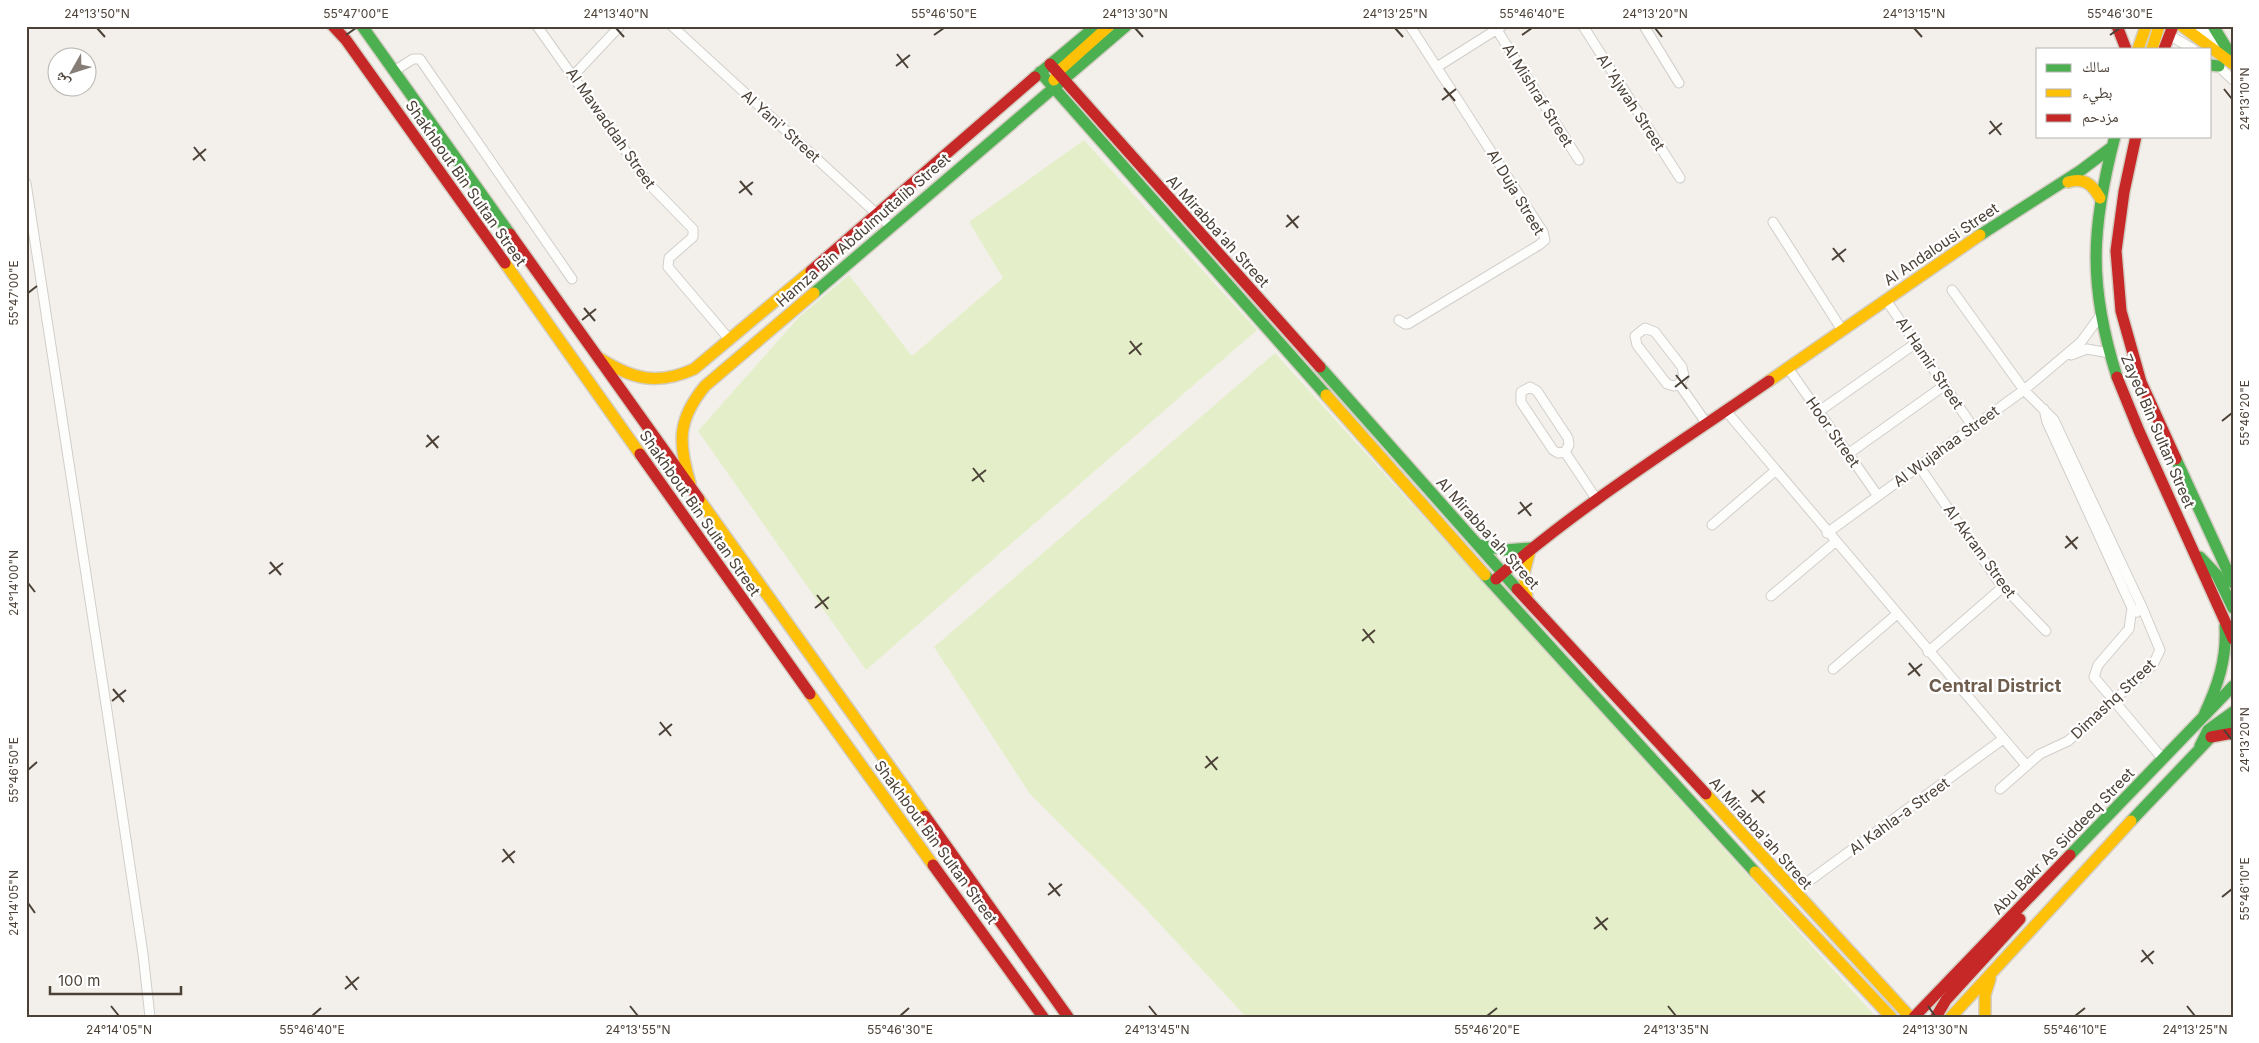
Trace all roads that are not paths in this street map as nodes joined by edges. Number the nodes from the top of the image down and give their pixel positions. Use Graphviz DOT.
graph roads {
  1 [pos="333,26"];
  2 [pos="362,26"];
  3 [pos="537,26"];
  4 [pos="620,26"];
  5 [pos="672,26"];
  6 [pos="1096,26"];
  7 [pos="1109,26"];
  8 [pos="1126,26"];
  9 [pos="1410,26"];
  10 [pos="1583,26"];
  11 [pos="1644,26"];
  12 [pos="2117,26"];
  13 [pos="2146,26"];
  14 [pos="2182,26"];
  15 [pos="2198,26"];
  16 [pos="2213,26"];
  17 [pos="1499,28"];
  18 [pos="2163,28"];
  19 [pos="2126,48"];
  20 [pos="2138,48"];
  21 [pos="2153,48"];
  22 [pos="2164,48"];
  23 [pos="2192,48"];
  24 [pos="2212,48"];
  25 [pos="2212,48"];
  26 [pos="2231,54"];
  27 [pos="2213,64"];
  28 [pos="2233,64"];
  29 [pos="1437,67"];
  30 [pos="1045,68"];
  31 [pos="394,71"];
  32 [pos="573,76"];
  33 [pos="1061,76"];
  34 [pos="2233,80"];
  35 [pos="1679,83"];
  36 [pos="1053,88"];
  37 [pos="2136,138"];
  38 [pos="2113,142"];
  39 [pos="1579,160"];
  40 [pos="1680,178"];
  41 [pos="26,183"];
  42 [pos="2058,185"];
  43 [pos="2100,198"];
  44 [pos="879,214"];
  45 [pos="1773,222"];
  46 [pos="890,226"];
  47 [pos="572,279"];
  48 [pos="1952,290"];
  49 [pos="1886,300"];
  50 [pos="2101,314"];
  51 [pos="1399,320"];
  52 [pos="1842,330"];
  53 [pos="730,340"];
  54 [pos="1916,343"];
  55 [pos="2109,353"];
  56 [pos="599,358"];
  57 [pos="2064,358"];
  58 [pos="1788,368"];
  59 [pos="1679,384"];
  60 [pos="1945,385"];
  61 [pos="2024,390"];
  62 [pos="2044,409"];
  63 [pos="1726,411"];
  64 [pos="1818,412"];
  65 [pos="1707,424"];
  66 [pos="1974,427"];
  67 [pos="1565,452"];
  68 [pos="1848,454"];
  69 [pos="1919,466"];
  70 [pos="1775,471"];
  71 [pos="692,488"];
  72 [pos="1878,496"];
  73 [pos="1597,500"];
  74 [pos="1712,525"];
  75 [pos="1827,533"];
  76 [pos="1835,542"];
  77 [pos="1479,545"];
  78 [pos="1531,548"];
  79 [pos="2193,550"];
  80 [pos="1501,570"];
  81 [pos="1489,580"];
  82 [pos="2233,583"];
  83 [pos="2003,587"];
  84 [pos="1771,596"];
  85 [pos="1527,600"];
  86 [pos="2142,607"];
  87 [pos="2132,608"];
  88 [pos="2233,608"];
  89 [pos="1896,614"];
  90 [pos="2224,620"];
  91 [pos="2046,631"];
  92 [pos="2233,638"];
  93 [pos="1928,652"];
  94 [pos="1833,669"];
  95 [pos="2233,686"];
  96 [pos="2112,700"];
  97 [pos="2233,712"];
  98 [pos="2204,715"];
  99 [pos="2233,724"];
  100 [pos="2233,733"];
  101 [pos="2211,737"];
  102 [pos="2003,739"];
  103 [pos="2200,746"];
  104 [pos="2162,758"];
  105 [pos="2026,765"];
  106 [pos="2000,789"];
  107 [pos="1794,892"];
  108 [pos="2028,900"];
  109 [pos="1993,972"];
  110 [pos="150,1017"];
  111 [pos="1043,1017"];
  112 [pos="1068,1017"];
  113 [pos="1891,1017"];
  114 [pos="1910,1017"];
  115 [pos="1914,1017"];
  116 [pos="1923,1017"];
  117 [pos="1936,1017"];
  118 [pos="1951,1017"];
  119 [pos="1985,1017"];
  1 -- 111 [label="main road, Shakhbout Bin Sultan Street"];
  2 -- 31 [label="main road, Shakhbout Bin Sultan Street"];
  3 -- 32 [label="street, Al Mawaddah Street"];
  4 -- 32 [label="street"];
  5 -- 44 [label="street, Al Yani' Street"];
  6 -- 30 [label="main road, Hamza Bin Abdulmuttalib Street"];
  7 -- 33 [label="main road"];
  8 -- 33 [label="main road, Hamza Bin Abdulmuttalib Street"];
  9 -- 29 [label="street, Al Duja Street"];
  10 -- 40 [label="street, Al 'Ajwah Street"];
  11 -- 35 [label="street"];
  12 -- 19 [label="main road"];
  13 -- 20 [label="main road"];
  14 -- 25 [label="main road"];
  15 -- 26 [label="street"];
  16 -- 26 [label="main road"];
  17 -- 29 [label="street"];
  17 -- 39 [label="street, Al Mishraf Street"];
  18 -- 21 [label="main road"];
  18 -- 22 [label="main road"];
  18 -- 23 [label="street"];
  24 -- 28 [label="main road"];
  27 -- 34 [label="street"];
  29 -- 51 [label="street, Al Duja Street"];
  30 -- 33 [label="main road, Al Mirabba'ah Street"];
  30 -- 36 [label="main road, Al Mirabba'ah Street"];
  30 -- 44 [label="main road, Hamza Bin Abdulmuttalib Street"];
  31 -- 47 [label="street"];
  31 -- 56 [label="main road, Shakhbout Bin Sultan Street"];
  32 -- 53 [label="street, Al Mawaddah Street"];
  33 -- 36 [label="main road, Hamza Bin Abdulmuttalib Street"];
  33 -- 77 [label="main road, Al Mirabba'ah Street"];
  36 -- 46 [label="main road, Hamza Bin Abdulmuttalib Street"];
  36 -- 81 [label="main road, Al Mirabba'ah Street"];
  37 -- 82 [label="main road, Zayed Bin Sultan Street"];
  38 -- 42 [label="main road, Al Andalousi Street"];
  38 -- 43 [label="main road, Zayed Bin Sultan Street"];
  41 -- 110 [label="street"];
  42 -- 43 [label="main road, Al Andalousi Street"];
  42 -- 49 [label="main road, Al Andalousi Street"];
  43 -- 50 [label="main road, Zayed Bin Sultan Street"];
  44 -- 46 [label="street, Al Yani' Street"];
  44 -- 53 [label="main road, Hamza Bin Abdulmuttalib Street"];
  45 -- 52 [label="street"];
  46 -- 71 [label="main road, Hamza Bin Abdulmuttalib Street"];
  48 -- 61 [label="street, Dimashq Street"];
  49 -- 52 [label="main road, Al Andalousi Street"];
  49 -- 54 [label="street, Al Hamir Street"];
  50 -- 55 [label="main road, Zayed Bin Sultan Street"];
  50 -- 57 [label="street, Al Wujahaa Street"];
  52 -- 58 [label="main road, Al Andalousi Street"];
  53 -- 56 [label="main road, Hamza Bin Abdulmuttalib Street"];
  54 -- 60 [label="street, Al Hamir Street"];
  54 -- 64 [label="street"];
  55 -- 57 [label="street, Al Wujahaa Street"];
  55 -- 79 [label="main road, Zayed Bin Sultan Street"];
  56 -- 71 [label="main road, Shakhbout Bin Sultan Street"];
  57 -- 61 [label="street, Al Wujahaa Street"];
  58 -- 63 [label="main road, Al Andalousi Street"];
  58 -- 64 [label="street, Hoor Street"];
  59 -- 59 [label="street"];
  59 -- 65 [label="street"];
  60 -- 66 [label="street, Al Hamir Street"];
  60 -- 68 [label="street"];
  61 -- 62 [label="street, Dimashq Street"];
  61 -- 66 [label="street, Al Wujahaa Street"];
  62 -- 86 [label="street, Dimashq Street"];
  62 -- 87 [label="street, Dimashq Street"];
  63 -- 65 [label="main road, Al Andalousi Street"];
  63 -- 70 [label="street"];
  64 -- 68 [label="street, Hoor Street"];
  65 -- 73 [label="main road, Al Andalousi Street"];
  66 -- 69 [label="street, Al Wujahaa Street"];
  67 -- 67 [label="street"];
  67 -- 73 [label="street"];
  68 -- 72 [label="street, Hoor Street"];
  69 -- 72 [label="street, Al Wujahaa Street"];
  69 -- 83 [label="street, Al Akram Street"];
  70 -- 74 [label="street"];
  70 -- 75 [label="street"];
  71 -- 112 [label="main road, Shakhbout Bin Sultan Street"];
  72 -- 75 [label="street, Al Wujahaa Street"];
  73 -- 78 [label="main road, Al Andalousi Street"];
  75 -- 76 [label="street"];
  76 -- 84 [label="street"];
  76 -- 89 [label="street"];
  77 -- 78 [label="main road"];
  77 -- 80 [label="main road, Al Mirabba'ah Street"];
  78 -- 80 [label="main road, Al Andalousi Street"];
  78 -- 85 [label="main road"];
  79 -- 88 [label="main road"];
  79 -- 90 [label="main road, Zayed Bin Sultan Street"];
  80 -- 81 [label="main road, Al Andalousi Street"];
  80 -- 85 [label="main road, Al Mirabba'ah Street"];
  81 -- 113 [label="main road, Al Mirabba'ah Street"];
  83 -- 91 [label="street, Al Akram Street"];
  83 -- 93 [label="street"];
  85 -- 107 [label="main road, Al Mirabba'ah Street"];
  86 -- 87 [label="street"];
  86 -- 96 [label="street, Dimashq Street"];
  87 -- 96 [label="street"];
  89 -- 93 [label="street"];
  89 -- 94 [label="street"];
  90 -- 92 [label="main road, Zayed Bin Sultan Street"];
  90 -- 98 [label="main road"];
  93 -- 102 [label="street"];
  95 -- 98 [label="main road, Abu Bakr As Siddeeq Street"];
  96 -- 104 [label="street"];
  96 -- 105 [label="street, Dimashq Street"];
  97 -- 103 [label="main road"];
  98 -- 104 [label="main road, Abu Bakr As Siddeeq Street"];
  99 -- 101 [label="main road"];
  100 -- 101 [label="main road"];
  101 -- 103 [label="main road"];
  102 -- 105 [label="street"];
  102 -- 107 [label="street, Al Kahla-a Street"];
  103 -- 109 [label="main road"];
  104 -- 108 [label="main road, Abu Bakr As Siddeeq Street"];
  105 -- 106 [label="street, Dimashq Street"];
  107 -- 114 [label="main road, Al Mirabba'ah Street"];
  108 -- 115 [label="main road, Abu Bakr As Siddeeq Street"];
  108 -- 117 [label="main road"];
  109 -- 118 [label="main road"];
  109 -- 119 [label="main road"];
  116 -- 117 [label="main road"];
}
